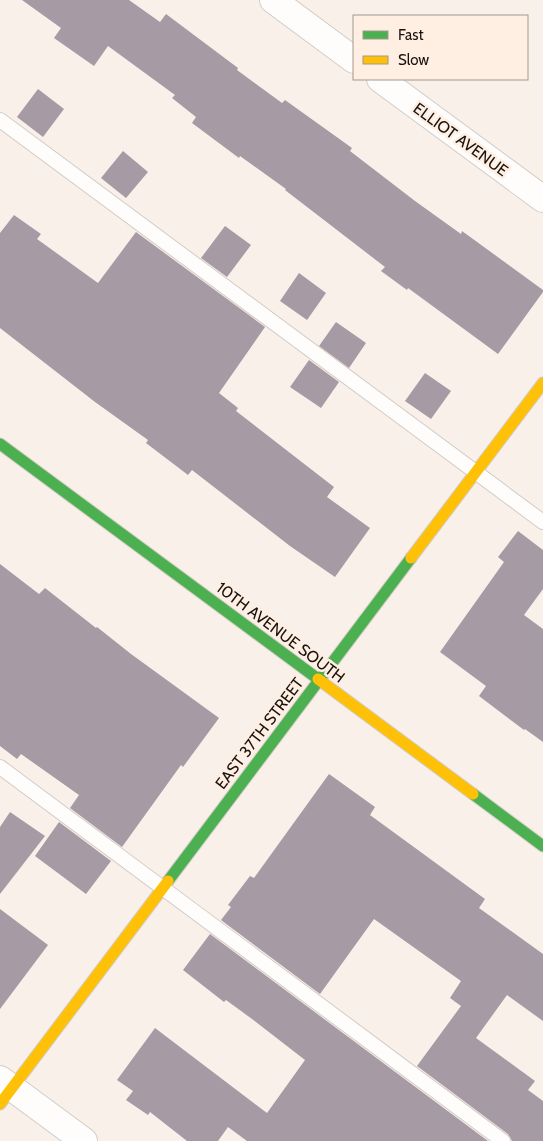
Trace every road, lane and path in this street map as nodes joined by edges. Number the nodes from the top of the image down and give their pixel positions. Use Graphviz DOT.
graph roads {
  1 [pos="273,0"];
  2 [pos="353,59"];
  3 [pos="381,80"];
  4 [pos="0,120"];
  5 [pos="543,199"];
  6 [pos="543,383"];
  7 [pos="0,444"];
  8 [pos="475,472"];
  9 [pos="543,522"];
  10 [pos="319,681"];
  11 [pos="0,767"];
  12 [pos="543,846"];
  13 [pos="163,887"];
  14 [pos="4,1091"];
  15 [pos="84,1141"];
  16 [pos="503,1141"];
  1 -- 2 [label="street"];
  3 -- 5 [label="street, ELLIOT AVENUE"];
  4 -- 8 [label="lane"];
  6 -- 8 [label="street, EAST 37TH STREET"];
  7 -- 10 [label="street, 10TH AVENUE SOUTH"];
  8 -- 9 [label="lane"];
  8 -- 10 [label="street, EAST 37TH STREET"];
  10 -- 12 [label="street, 10TH AVENUE SOUTH"];
  10 -- 13 [label="street, EAST 37TH STREET"];
  11 -- 13 [label="lane"];
  13 -- 14 [label="street, EAST 37TH STREET"];
  13 -- 16 [label="lane"];
  14 -- 15 [label="street"];
}
